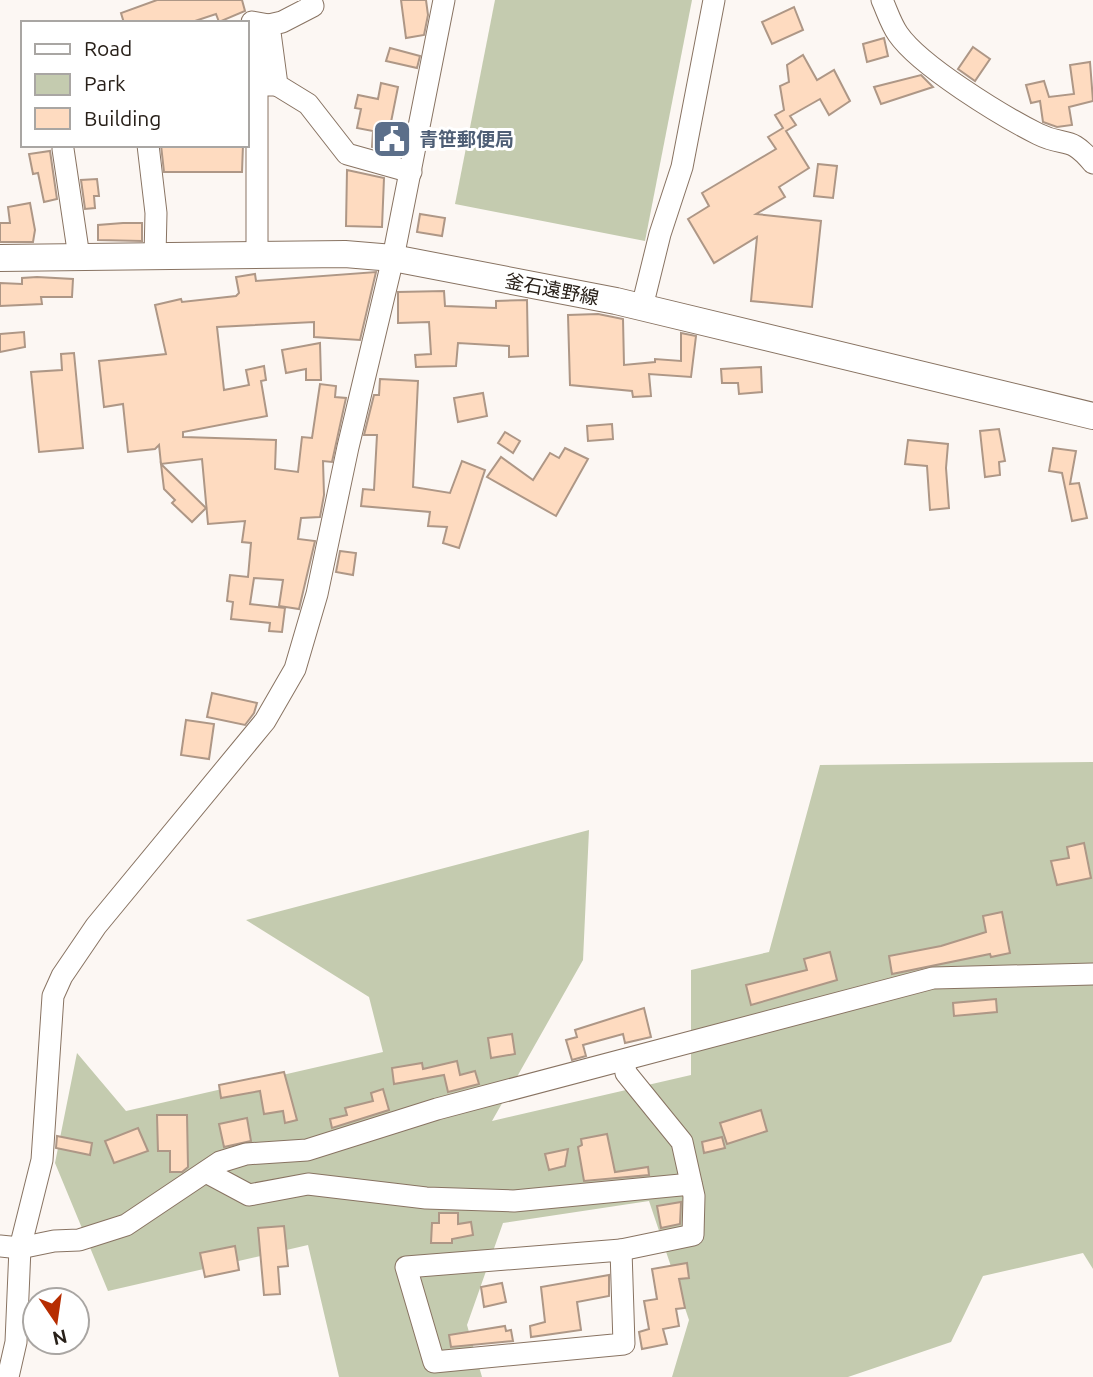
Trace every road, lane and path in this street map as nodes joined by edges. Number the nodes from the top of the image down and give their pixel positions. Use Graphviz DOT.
graph roads {
  1 [pos="311,0"];
  2 [pos="444,0"];
  3 [pos="714,0"];
  4 [pos="882,0"];
  5 [pos="267,85"];
  6 [pos="148,147"];
  7 [pos="63,149"];
  8 [pos="1093,163"];
  9 [pos="411,172"];
  10 [pos="257,255"];
  11 [pos="155,256"];
  12 [pos="79,257"];
  13 [pos="0,258"];
  14 [pos="393,258"];
  15 [pos="642,307"];
  16 [pos="1093,416"];
  17 [pos="1093,974"];
  18 [pos="624,1061"];
  19 [pos="206,1172"];
  20 [pos="691,1184"];
  21 [pos="10,1247"];
  22 [pos="621,1250"];
  23 [pos="8,1377"];
  1 -- 5 [label="street"];
  2 -- 9 [label="street"];
  3 -- 15 [label="street"];
  4 -- 8 [label="street"];
  5 -- 9 [label="street"];
  5 -- 10 [label="street"];
  6 -- 11 [label="street"];
  7 -- 12 [label="street"];
  9 -- 14 [label="street"];
  10 -- 11 [label="main road, 釜石遠野線"];
  10 -- 14 [label="main road, 釜石遠野線"];
  11 -- 12 [label="main road, 釜石遠野線"];
  12 -- 13 [label="main road, 釜石遠野線"];
  14 -- 15 [label="main road, 釜石遠野線"];
  14 -- 21 [label="street"];
  15 -- 16 [label="main road, 釜石遠野線"];
  17 -- 18 [label="street"];
  18 -- 19 [label="street"];
  18 -- 20 [label="street"];
  19 -- 20 [label="street"];
  19 -- 21 [label="street"];
  20 -- 22 [label="street"];
  21 -- 23 [label="street"];
  22 -- 22 [label="street"];
}
